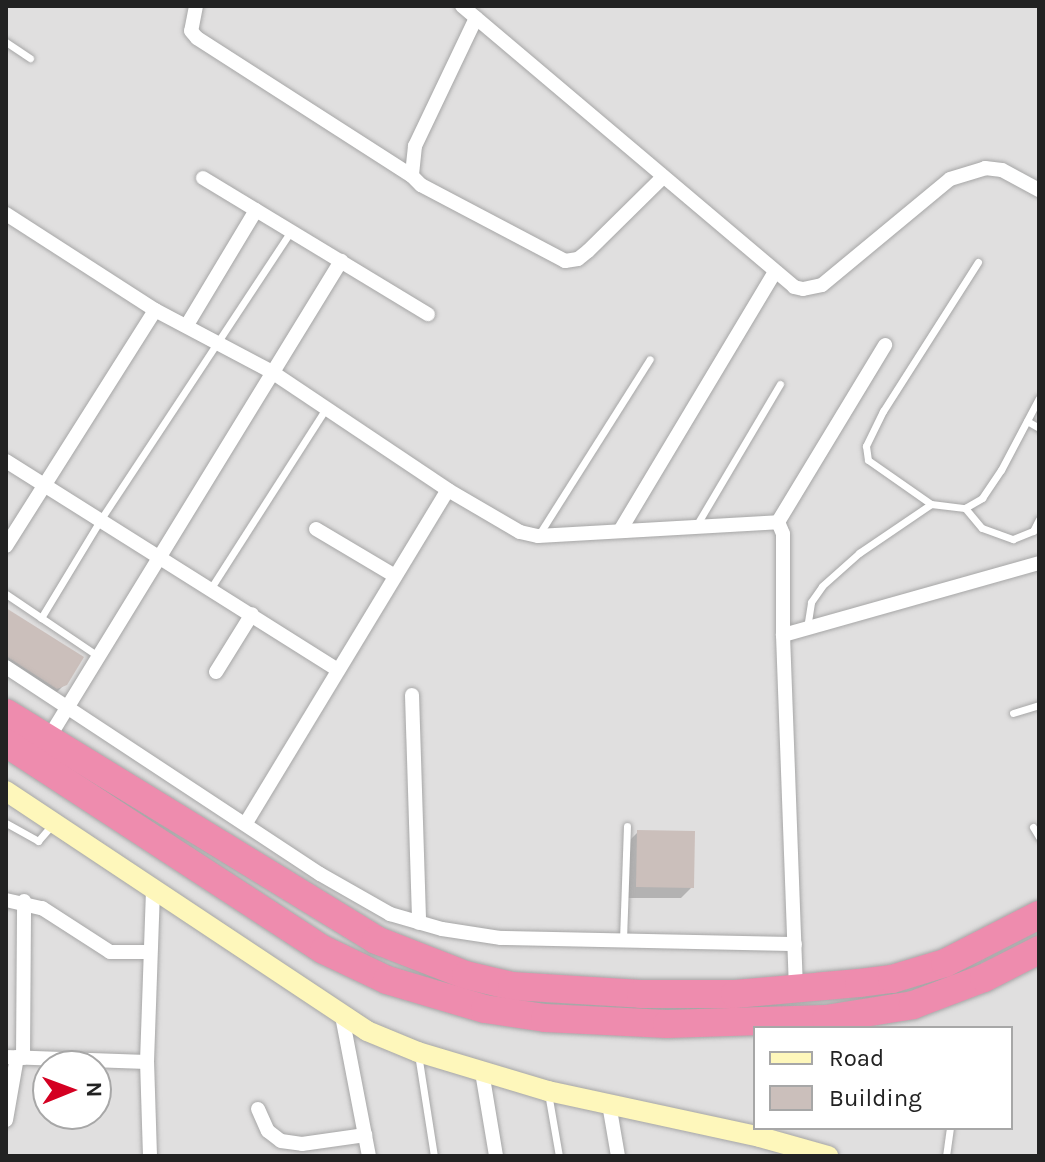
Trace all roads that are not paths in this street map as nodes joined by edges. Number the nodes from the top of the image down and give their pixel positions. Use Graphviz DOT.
graph roads {
  1 [pos="196,6"];
  2 [pos="462,6"];
  3 [pos="476,18"];
  4 [pos="6,42"];
  5 [pos="30,58"];
  6 [pos="412,176"];
  7 [pos="203,178"];
  8 [pos="662,178"];
  9 [pos="1039,190"];
  10 [pos="256,210"];
  11 [pos="6,214"];
  12 [pos="291,231"];
  13 [pos="341,261"];
  14 [pos="978,262"];
  15 [pos="774,273"];
  16 [pos="155,310"];
  17 [pos="428,314"];
  18 [pos="187,325"];
  19 [pos="221,342"];
  20 [pos="885,345"];
  21 [pos="650,359"];
  22 [pos="272,372"];
  23 [pos="780,384"];
  24 [pos="1039,398"];
  25 [pos="326,408"];
  26 [pos="1027,421"];
  27 [pos="1039,428"];
  28 [pos="6,461"];
  29 [pos="45,485"];
  30 [pos="448,490"];
  31 [pos="931,504"];
  32 [pos="965,508"];
  33 [pos="101,519"];
  34 [pos="1039,519"];
  35 [pos="778,522"];
  36 [pos="696,526"];
  37 [pos="316,529"];
  38 [pos="621,529"];
  39 [pos="538,536"];
  40 [pos="6,546"];
  41 [pos="160,555"];
  42 [pos="1039,563"];
  43 [pos="395,576"];
  44 [pos="211,588"];
  45 [pos="6,594"];
  46 [pos="252,614"];
  47 [pos="41,618"];
  48 [pos="807,628"];
  49 [pos="783,635"];
  50 [pos="98,656"];
  51 [pos="6,667"];
  52 [pos="338,670"];
  53 [pos="216,672"];
  54 [pos="412,695"];
  55 [pos="1039,705"];
  56 [pos="68,706"];
  57 [pos="6,713"];
  58 [pos="1013,713"];
  59 [pos="48,739"];
  60 [pos="6,743"];
  61 [pos="6,791"];
  62 [pos="6,823"];
  63 [pos="54,823"];
  64 [pos="246,823"];
  65 [pos="627,826"];
  66 [pos="1033,827"];
  67 [pos="1039,837"];
  68 [pos="153,888"];
  69 [pos="6,900"];
  70 [pos="24,901"];
  71 [pos="1039,915"];
  72 [pos="419,923"];
  73 [pos="623,941"];
  74 [pos="795,944"];
  75 [pos="1039,950"];
  76 [pos="149,952"];
  77 [pos="796,990"];
  78 [pos="342,1016"];
  79 [pos="418,1052"];
  80 [pos="15,1057"];
  81 [pos="147,1062"];
  82 [pos="482,1072"];
  83 [pos="548,1091"];
  84 [pos="609,1104"];
  85 [pos="258,1109"];
  86 [pos="6,1120"];
  87 [pos="950,1130"];
  88 [pos="365,1135"];
  89 [pos="763,1146"];
  90 [pos="150,1156"];
  91 [pos="369,1156"];
  92 [pos="434,1156"];
  93 [pos="496,1156"];
  94 [pos="559,1156"];
  95 [pos="618,1156"];
  96 [pos="828,1156"];
  97 [pos="946,1156"];
  1 -- 6 [label="street"];
  2 -- 3 [label="street"];
  3 -- 6 [label="street"];
  3 -- 8 [label="street"];
  4 -- 5 [label="lane"];
  6 -- 8 [label="street"];
  7 -- 10 [label="street"];
  8 -- 15 [label="street"];
  9 -- 15 [label="street"];
  10 -- 12 [label="street"];
  10 -- 18 [label="street"];
  11 -- 16 [label="street"];
  12 -- 13 [label="street"];
  12 -- 19 [label="lane"];
  13 -- 17 [label="street"];
  13 -- 22 [label="street"];
  14 -- 31 [label="lane"];
  15 -- 38 [label="street"];
  16 -- 18 [label="street"];
  16 -- 29 [label="street"];
  18 -- 19 [label="street"];
  19 -- 22 [label="street"];
  19 -- 33 [label="lane"];
  20 -- 35 [label="street"];
  21 -- 39 [label="lane"];
  22 -- 25 [label="street"];
  22 -- 41 [label="street"];
  23 -- 36 [label="lane"];
  24 -- 26 [label="lane"];
  25 -- 30 [label="street"];
  25 -- 44 [label="lane"];
  26 -- 27 [label="lane"];
  26 -- 32 [label="lane"];
  28 -- 29 [label="street"];
  29 -- 33 [label="street"];
  29 -- 40 [label="street"];
  30 -- 39 [label="street"];
  30 -- 43 [label="street"];
  31 -- 32 [label="lane"];
  31 -- 48 [label="lane"];
  32 -- 34 [label="lane"];
  33 -- 41 [label="street"];
  33 -- 47 [label="lane"];
  35 -- 36 [label="street"];
  35 -- 49 [label="street"];
  36 -- 38 [label="street"];
  37 -- 43 [label="street"];
  38 -- 39 [label="street"];
  41 -- 44 [label="street"];
  41 -- 50 [label="street"];
  42 -- 48 [label="street"];
  43 -- 52 [label="street"];
  44 -- 46 [label="street"];
  45 -- 47 [label="lane"];
  46 -- 52 [label="street"];
  46 -- 53 [label="street"];
  47 -- 50 [label="lane"];
  48 -- 49 [label="street"];
  49 -- 74 [label="street"];
  50 -- 56 [label="street"];
  51 -- 56 [label="street"];
  52 -- 64 [label="street"];
  54 -- 72 [label="street"];
  55 -- 58 [label="lane"];
  56 -- 59 [label="street"];
  56 -- 64 [label="street"];
  57 -- 59 [label="highway"];
  59 -- 77 [label="highway"];
  60 -- 75 [label="highway"];
  61 -- 63 [label="street"];
  62 -- 63 [label="lane"];
  63 -- 68 [label="street"];
  64 -- 72 [label="street"];
  65 -- 73 [label="lane"];
  66 -- 67 [label="lane"];
  68 -- 76 [label="street"];
  68 -- 78 [label="street"];
  69 -- 70 [label="street"];
  70 -- 76 [label="street"];
  70 -- 80 [label="street"];
  71 -- 77 [label="highway"];
  72 -- 73 [label="street"];
  73 -- 74 [label="street"];
  74 -- 77 [label="street"];
  76 -- 81 [label="street"];
  78 -- 79 [label="street"];
  78 -- 88 [label="street"];
  79 -- 82 [label="street"];
  79 -- 92 [label="lane"];
  80 -- 81 [label="street"];
  80 -- 86 [label="street"];
  81 -- 90 [label="street"];
  82 -- 83 [label="street"];
  82 -- 93 [label="street"];
  83 -- 84 [label="street"];
  83 -- 94 [label="lane"];
  84 -- 89 [label="street"];
  84 -- 95 [label="street"];
  85 -- 88 [label="street"];
  87 -- 97 [label="lane"];
  88 -- 91 [label="street"];
  89 -- 96 [label="street"];
}
